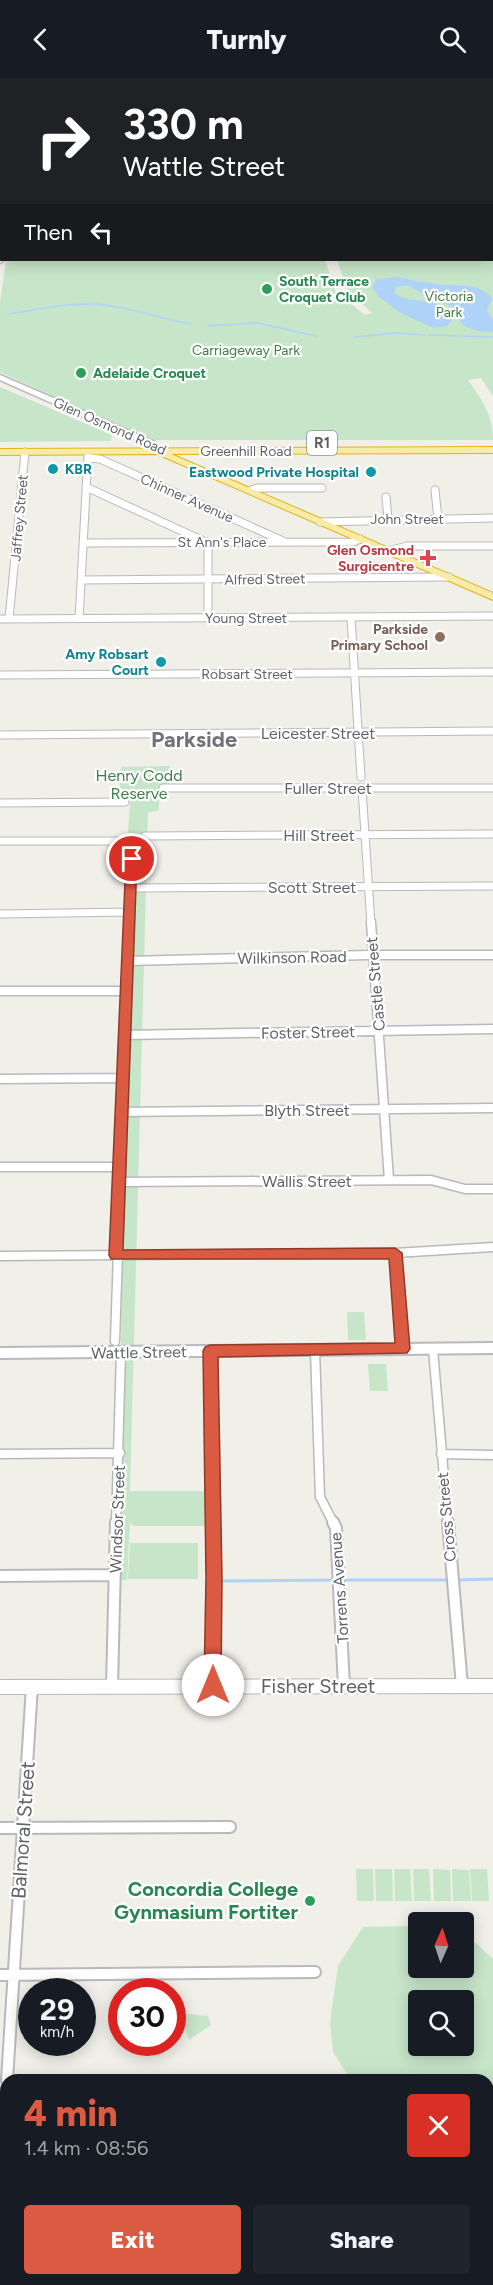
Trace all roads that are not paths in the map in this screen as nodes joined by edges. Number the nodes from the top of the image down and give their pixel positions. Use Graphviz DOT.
graph roads {
  1 [pos="0,377"];
  2 [pos="0,383"];
  3 [pos="493,442"];
  4 [pos="0,444"];
  5 [pos="141,444"];
  6 [pos="25,448"];
  7 [pos="154,448"];
  8 [pos="493,450"];
  9 [pos="168,451"];
  10 [pos="0,452"];
  11 [pos="88,455"];
  12 [pos="188,456"];
  13 [pos="219,477"];
  14 [pos="86,488"];
  15 [pos="322,488"];
  16 [pos="251,490"];
  17 [pos="435,490"];
  18 [pos="386,497"];
  19 [pos="493,518"];
  20 [pos="388,519"];
  21 [pos="438,519"];
  22 [pos="320,522"];
  23 [pos="360,539"];
  24 [pos="285,542"];
  25 [pos="83,543"];
  26 [pos="208,543"];
  27 [pos="493,546"];
  28 [pos="388,551"];
  29 [pos="449,577"];
  30 [pos="208,579"];
  31 [pos="81,580"];
  32 [pos="493,597"];
  33 [pos="493,616"];
  34 [pos="351,617"];
  35 [pos="208,618"];
  36 [pos="0,619"];
  37 [pos="9,619"];
  38 [pos="79,619"];
  39 [pos="493,672"];
  40 [pos="354,673"];
  41 [pos="0,675"];
  42 [pos="493,731"];
  43 [pos="357,733"];
  44 [pos="0,735"];
  45 [pos="361,777"];
  46 [pos="163,788"];
  47 [pos="493,788"];
  48 [pos="362,789"];
  49 [pos="0,802"];
  50 [pos="125,802"];
  51 [pos="493,834"];
  52 [pos="365,835"];
  53 [pos="145,836"];
  54 [pos="0,841"];
  55 [pos="493,886"];
  56 [pos="368,887"];
  57 [pos="131,888"];
  58 [pos="129,912"];
  59 [pos="0,914"];
  60 [pos="373,955"];
  61 [pos="493,955"];
  62 [pos="128,961"];
  63 [pos="0,991"];
  64 [pos="126,991"];
  65 [pos="493,1029"];
  66 [pos="379,1030"];
  67 [pos="124,1035"];
  68 [pos="122,1078"];
  69 [pos="0,1079"];
  70 [pos="493,1108"];
  71 [pos="384,1109"];
  72 [pos="122,1112"];
  73 [pos="0,1167"];
  74 [pos="120,1167"];
  75 [pos="389,1180"];
  76 [pos="119,1182"];
  77 [pos="493,1189"];
  78 [pos="493,1247"];
  79 [pos="395,1253"];
  80 [pos="116,1255"];
  81 [pos="0,1256"];
  82 [pos="115,1341"];
  83 [pos="493,1348"];
  84 [pos="402,1349"];
  85 [pos="433,1349"];
  86 [pos="315,1350"];
  87 [pos="210,1351"];
  88 [pos="121,1352"];
  89 [pos="0,1353"];
  90 [pos="120,1452"];
  91 [pos="0,1454"];
  92 [pos="441,1454"];
  93 [pos="493,1455"];
  94 [pos="115,1575"];
  95 [pos="0,1576"];
  96 [pos="213,1685"];
  97 [pos="32,1686"];
  98 [pos="112,1686"];
  99 [pos="344,1686"];
  100 [pos="462,1686"];
  101 [pos="493,1686"];
  102 [pos="0,1687"];
  103 [pos="230,1827"];
  104 [pos="0,1828"];
  105 [pos="24,1828"];
  106 [pos="315,1972"];
  107 [pos="6,1975"];
  108 [pos="6,2074"];
  1 -- 7 [label="main road, Glen Osmond Road"];
  2 -- 5 [label="main road, Glen Osmond Road"];
  3 -- 7 [label="highway, Greenhill Road / R1"];
  4 -- 6 [label="highway, Greenhill Road / R1"];
  5 -- 6 [label="highway, Greenhill Road / R1"];
  5 -- 7 [label="highway, Glen Osmond Road"];
  6 -- 10 [label="highway, Greenhill Road / R1"];
  6 -- 11 [label="highway, Greenhill Road / R1"];
  6 -- 37 [label="street, Jaffrey Street"];
  7 -- 9 [label="highway, Greenhill Road / R1"];
  7 -- 11 [label="highway, Greenhill Road / R1"];
  7 -- 13 [label="highway, Glen Osmond Road"];
  8 -- 12 [label="highway, Greenhill Road / R1"];
  9 -- 12 [label="highway, Glen Osmond Road"];
  11 -- 14 [label="street"];
  11 -- 24 [label="street, Chinner Avenue"];
  12 -- 13 [label="highway, Glen Osmond Road"];
  13 -- 16 [label="highway, Glen Osmond Road"];
  14 -- 25 [label="street"];
  14 -- 26 [label="street"];
  15 -- 16 [label="street"];
  16 -- 22 [label="highway, Glen Osmond Road"];
  17 -- 21 [label="street"];
  18 -- 20 [label="street"];
  19 -- 21 [label="street, John Street"];
  20 -- 21 [label="street, John Street"];
  20 -- 22 [label="street, John Street"];
  22 -- 23 [label="highway, Glen Osmond Road"];
  23 -- 24 [label="street, St Ann's Place"];
  23 -- 28 [label="highway, Glen Osmond Road"];
  24 -- 26 [label="street, St Ann's Place"];
  25 -- 26 [label="street, St Ann's Place"];
  25 -- 31 [label="street"];
  26 -- 30 [label="street"];
  27 -- 28 [label="street"];
  28 -- 29 [label="highway, Glen Osmond Road"];
  29 -- 30 [label="street, Alfred Street"];
  29 -- 32 [label="highway, Glen Osmond Road"];
  30 -- 31 [label="street, Alfred Street"];
  30 -- 35 [label="street"];
  31 -- 38 [label="street"];
  33 -- 34 [label="street, Young Street"];
  34 -- 35 [label="street, Young Street"];
  34 -- 40 [label="street"];
  35 -- 38 [label="street, Young Street"];
  36 -- 37 [label="street, Young Street"];
  37 -- 38 [label="street, Young Street"];
  39 -- 40 [label="street, Robsart Street"];
  40 -- 41 [label="street, Robsart Street"];
  40 -- 43 [label="street"];
  42 -- 43 [label="street, Leicester Street"];
  43 -- 44 [label="street, Leicester Street"];
  43 -- 45 [label="street"];
  46 -- 48 [label="street, Fuller Street"];
  47 -- 48 [label="street, Fuller Street"];
  48 -- 52 [label="street, Castle Street"];
  49 -- 50 [label="street"];
  51 -- 52 [label="street, Hill Street"];
  52 -- 53 [label="street, Hill Street"];
  52 -- 56 [label="street, Castle Street"];
  54 -- 57 [label="street"];
  55 -- 56 [label="street, Scott Street"];
  56 -- 57 [label="street, Scott Street"];
  56 -- 60 [label="street, Castle Street"];
  57 -- 58 [label="street"];
  58 -- 59 [label="street"];
  58 -- 62 [label="street"];
  60 -- 61 [label="street, Wilkinson Road"];
  60 -- 62 [label="street, Wilkinson Road"];
  60 -- 66 [label="street, Castle Street"];
  62 -- 64 [label="street"];
  63 -- 64 [label="street"];
  64 -- 67 [label="street"];
  65 -- 66 [label="street, Foster Street"];
  66 -- 67 [label="street, Foster Street"];
  66 -- 71 [label="street, Castle Street"];
  67 -- 68 [label="street"];
  68 -- 69 [label="street"];
  68 -- 72 [label="street"];
  70 -- 71 [label="street, Blyth Street"];
  71 -- 72 [label="street, Blyth Street"];
  71 -- 75 [label="street, Castle Street"];
  72 -- 74 [label="street"];
  73 -- 74 [label="street"];
  74 -- 76 [label="street"];
  75 -- 76 [label="street, Wallis Street"];
  75 -- 77 [label="street, Wallis Street"];
  76 -- 80 [label="street"];
  78 -- 79 [label="street"];
  79 -- 80 [label="street"];
  79 -- 84 [label="street"];
  80 -- 81 [label="street"];
  80 -- 82 [label="street"];
  83 -- 85 [label="street, Wattle Street"];
  84 -- 85 [label="street, Wattle Street"];
  84 -- 86 [label="street, Wattle Street"];
  85 -- 92 [label="street, Cross Street"];
  86 -- 87 [label="street, Wattle Street"];
  86 -- 99 [label="street, Torrens Avenue"];
  87 -- 88 [label="street, Wattle Street"];
  87 -- 96 [label="street"];
  88 -- 89 [label="street, Wattle Street"];
  88 -- 90 [label="street, Windsor Street"];
  90 -- 91 [label="street"];
  90 -- 94 [label="street, Windsor Street"];
  92 -- 93 [label="street"];
  92 -- 100 [label="street, Cross Street"];
  94 -- 95 [label="street"];
  94 -- 98 [label="street, Windsor Street"];
  96 -- 98 [label="street, Fisher Street"];
  96 -- 99 [label="street, Fisher Street"];
  97 -- 98 [label="street, Fisher Street"];
  97 -- 102 [label="street, Fisher Street"];
  97 -- 105 [label="street, Balmoral Street"];
  99 -- 100 [label="street, Fisher Street"];
  100 -- 101 [label="street, Fisher Street"];
  103 -- 105 [label="street"];
  104 -- 105 [label="street"];
  105 -- 107 [label="street, Balmoral Street"];
  106 -- 107 [label="street"];
  107 -- 108 [label="street, Balmoral Street"];
}
